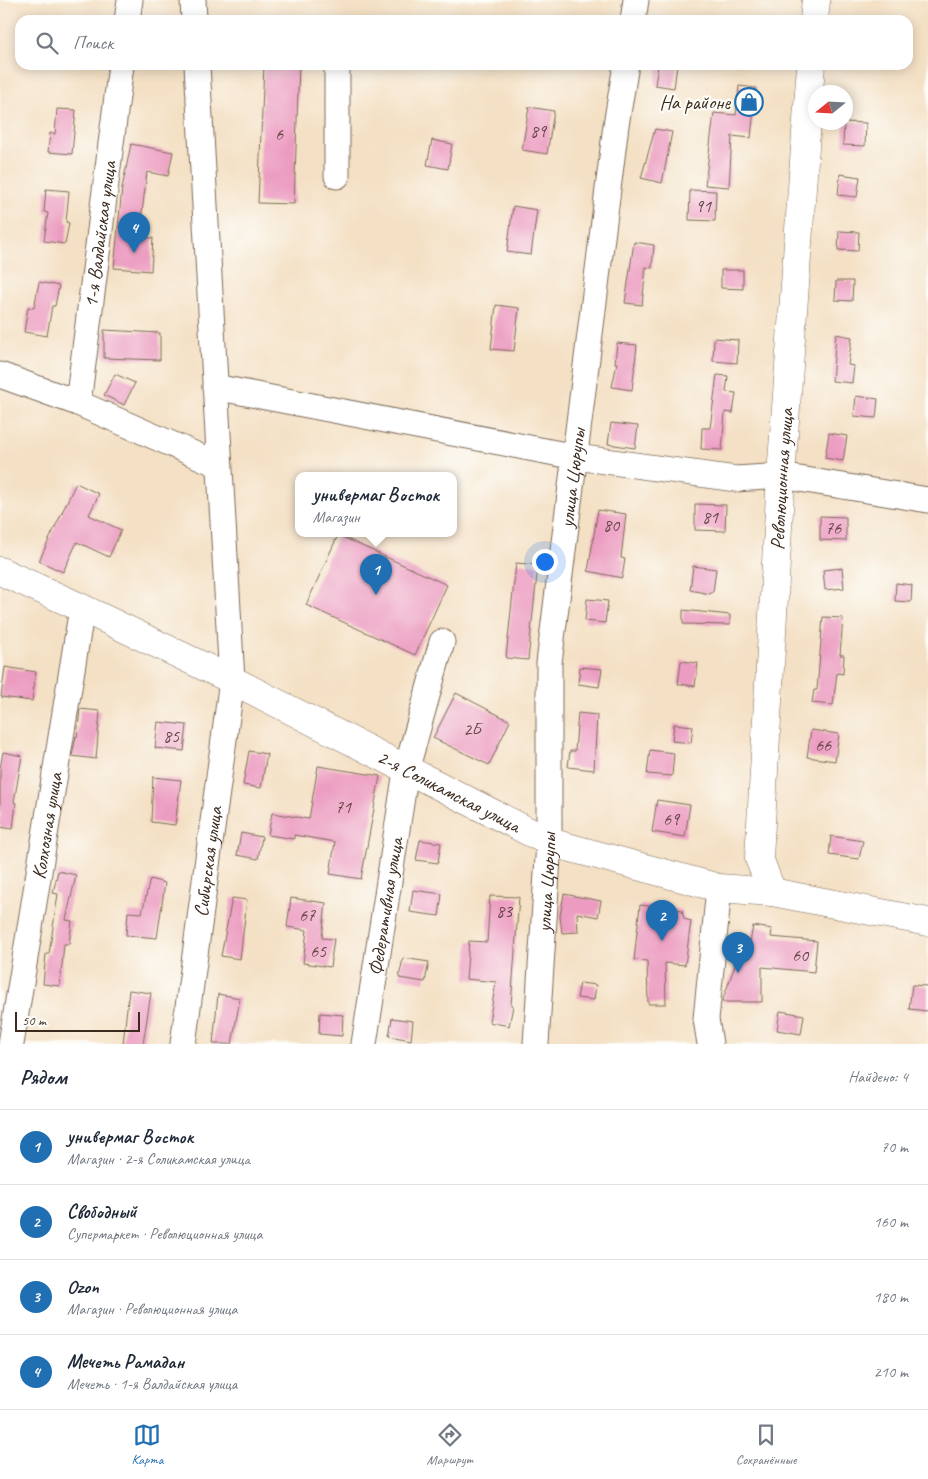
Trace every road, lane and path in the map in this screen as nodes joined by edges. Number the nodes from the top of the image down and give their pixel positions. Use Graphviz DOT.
graph roads {
  1 [pos="130,0"];
  2 [pos="193,0"];
  3 [pos="636,0"];
  4 [pos="816,0"];
  5 [pos="128,15"];
  6 [pos="194,15"];
  7 [pos="634,15"];
  8 [pos="814,15"];
  9 [pos="120,70"];
  10 [pos="197,70"];
  11 [pos="337,70"];
  12 [pos="625,70"];
  13 [pos="811,70"];
  14 [pos="337,176"];
  15 [pos="0,375"];
  16 [pos="215,387"];
  17 [pos="78,403"];
  18 [pos="576,457"];
  19 [pos="219,465"];
  20 [pos="781,476"];
  21 [pos="928,500"];
  22 [pos="0,572"];
  23 [pos="82,608"];
  24 [pos="442,642"];
  25 [pos="232,680"];
  26 [pos="406,771"];
  27 [pos="549,842"];
  28 [pos="718,888"];
  29 [pos="772,892"];
  30 [pos="928,922"];
  31 [pos="11,1044"];
  32 [pos="183,1044"];
  33 [pos="364,1044"];
  34 [pos="536,1044"];
  35 [pos="710,1044"];
  1 -- 5 [label="street"];
  2 -- 6 [label="street"];
  3 -- 7 [label="street"];
  4 -- 8 [label="main road"];
  9 -- 17 [label="street, 1-я Валдайская улица"];
  10 -- 16 [label="street, Сибирская улица"];
  11 -- 14 [label="street"];
  12 -- 18 [label="street, улица Цюрупы"];
  13 -- 20 [label="main road, Революционная улица"];
  15 -- 17 [label="street"];
  16 -- 18 [label="street"];
  16 -- 19 [label="street, Сибирская улица"];
  17 -- 19 [label="street"];
  18 -- 20 [label="street"];
  18 -- 27 [label="street, улица Цюрупы"];
  19 -- 25 [label="street, Сибирская улица"];
  20 -- 21 [label="street"];
  20 -- 29 [label="main road, Революционная улица"];
  22 -- 23 [label="main road, 2-я Соликамская улица"];
  23 -- 25 [label="main road, 2-я Соликамская улица"];
  23 -- 31 [label="street, Колхозная улица"];
  24 -- 26 [label="street, Федеративная улица"];
  25 -- 26 [label="main road, 2-я Соликамская улица"];
  25 -- 32 [label="street, Сибирская улица"];
  26 -- 27 [label="main road, 2-я Соликамская улица"];
  26 -- 33 [label="street, Федеративная улица"];
  27 -- 28 [label="main road, 2-я Соликамская улица"];
  27 -- 34 [label="street, улица Цюрупы"];
  28 -- 29 [label="main road, 2-я Соликамская улица"];
  28 -- 35 [label="street"];
  29 -- 30 [label="main road, 2-я Соликамская улица"];
}
